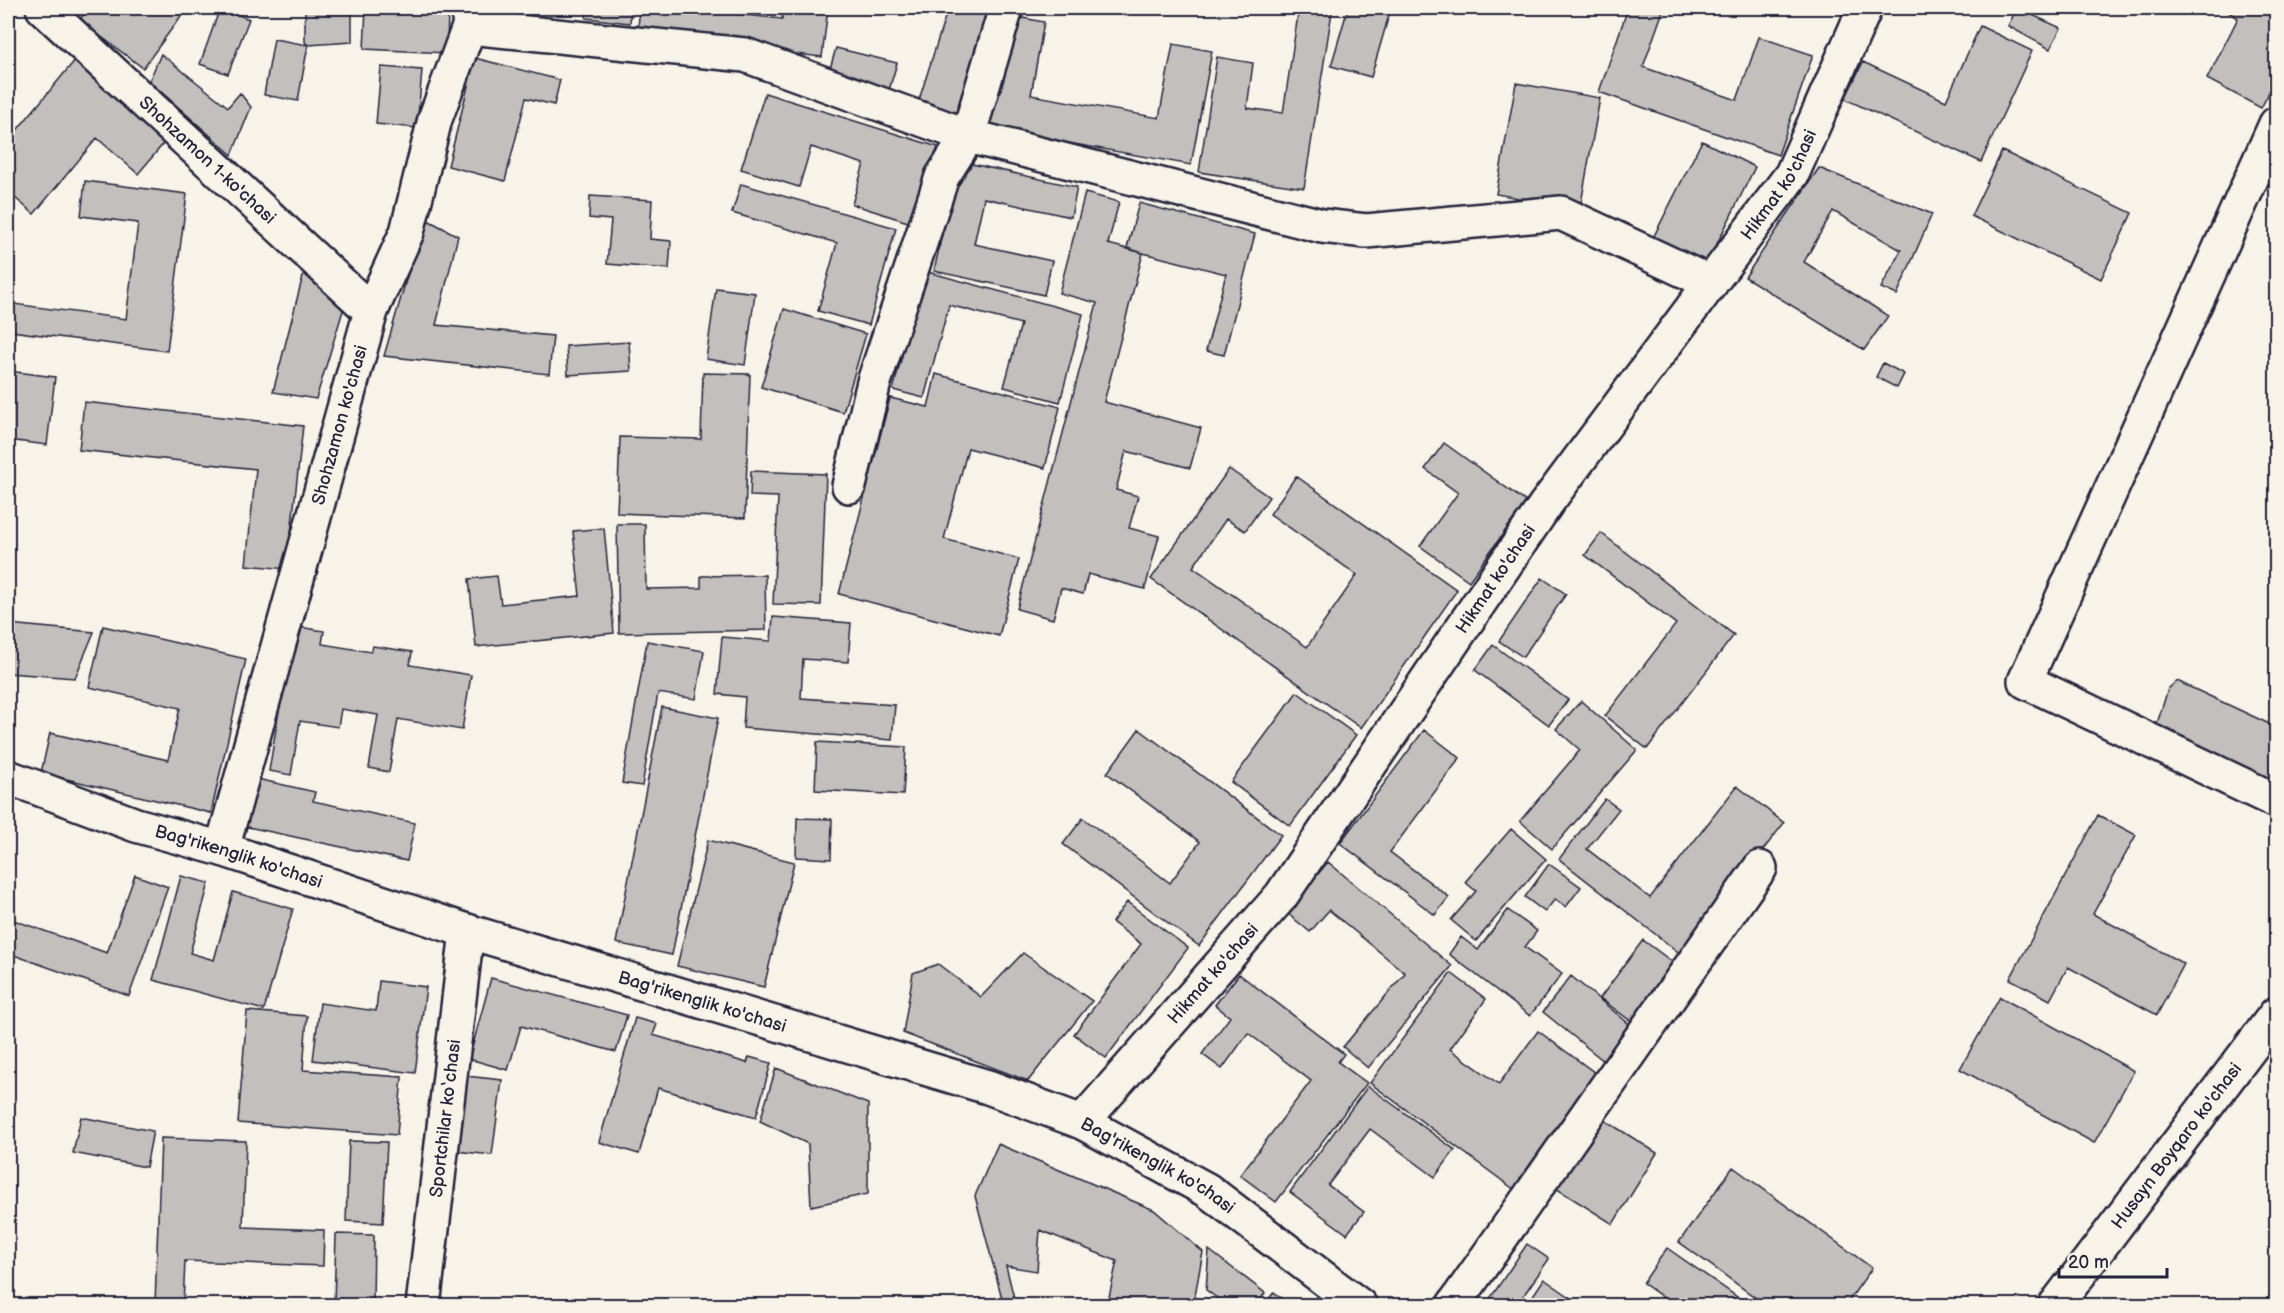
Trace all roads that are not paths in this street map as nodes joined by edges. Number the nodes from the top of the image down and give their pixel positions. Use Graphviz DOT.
graph roads {
  1 [pos="43,8"];
  2 [pos="1006,8"];
  3 [pos="1865,8"];
  4 [pos="470,17"];
  5 [pos="2277,124"];
  6 [pos="968,136"];
  7 [pos="1711,283"];
  8 [pos="371,311"];
  9 [pos="849,486"];
  10 [pos="8,777"];
  11 [pos="2277,801"];
  12 [pos="222,849"];
  13 [pos="1760,868"];
  14 [pos="466,931"];
  15 [pos="2277,1014"];
  16 [pos="1082,1122"];
  17 [pos="423,1305"];
  18 [pos="1360,1305"];
  19 [pos="1453,1305"];
  20 [pos="2055,1305"];
  1 -- 8 [label="street, Shohzamon 1-ko'chasi"];
  2 -- 6 [label="street"];
  3 -- 7 [label="street, Hikmat ko'chasi"];
  4 -- 6 [label="street"];
  4 -- 8 [label="street, Shohzamon ko'chasi"];
  5 -- 11 [label="street"];
  6 -- 7 [label="street"];
  6 -- 9 [label="street"];
  7 -- 16 [label="street, Hikmat ko'chasi"];
  8 -- 12 [label="street, Shohzamon ko'chasi"];
  10 -- 12 [label="street, Bag'rikenglik ko'chasi"];
  12 -- 14 [label="street, Bag'rikenglik ko'chasi"];
  13 -- 19 [label="street"];
  14 -- 16 [label="street, Bag'rikenglik ko'chasi"];
  14 -- 17 [label="street, Sportchilar ko‘chasi"];
  15 -- 20 [label="street, Husayn Boyqaro ko'chasi"];
  16 -- 18 [label="street, Bag'rikenglik ko'chasi"];
}
